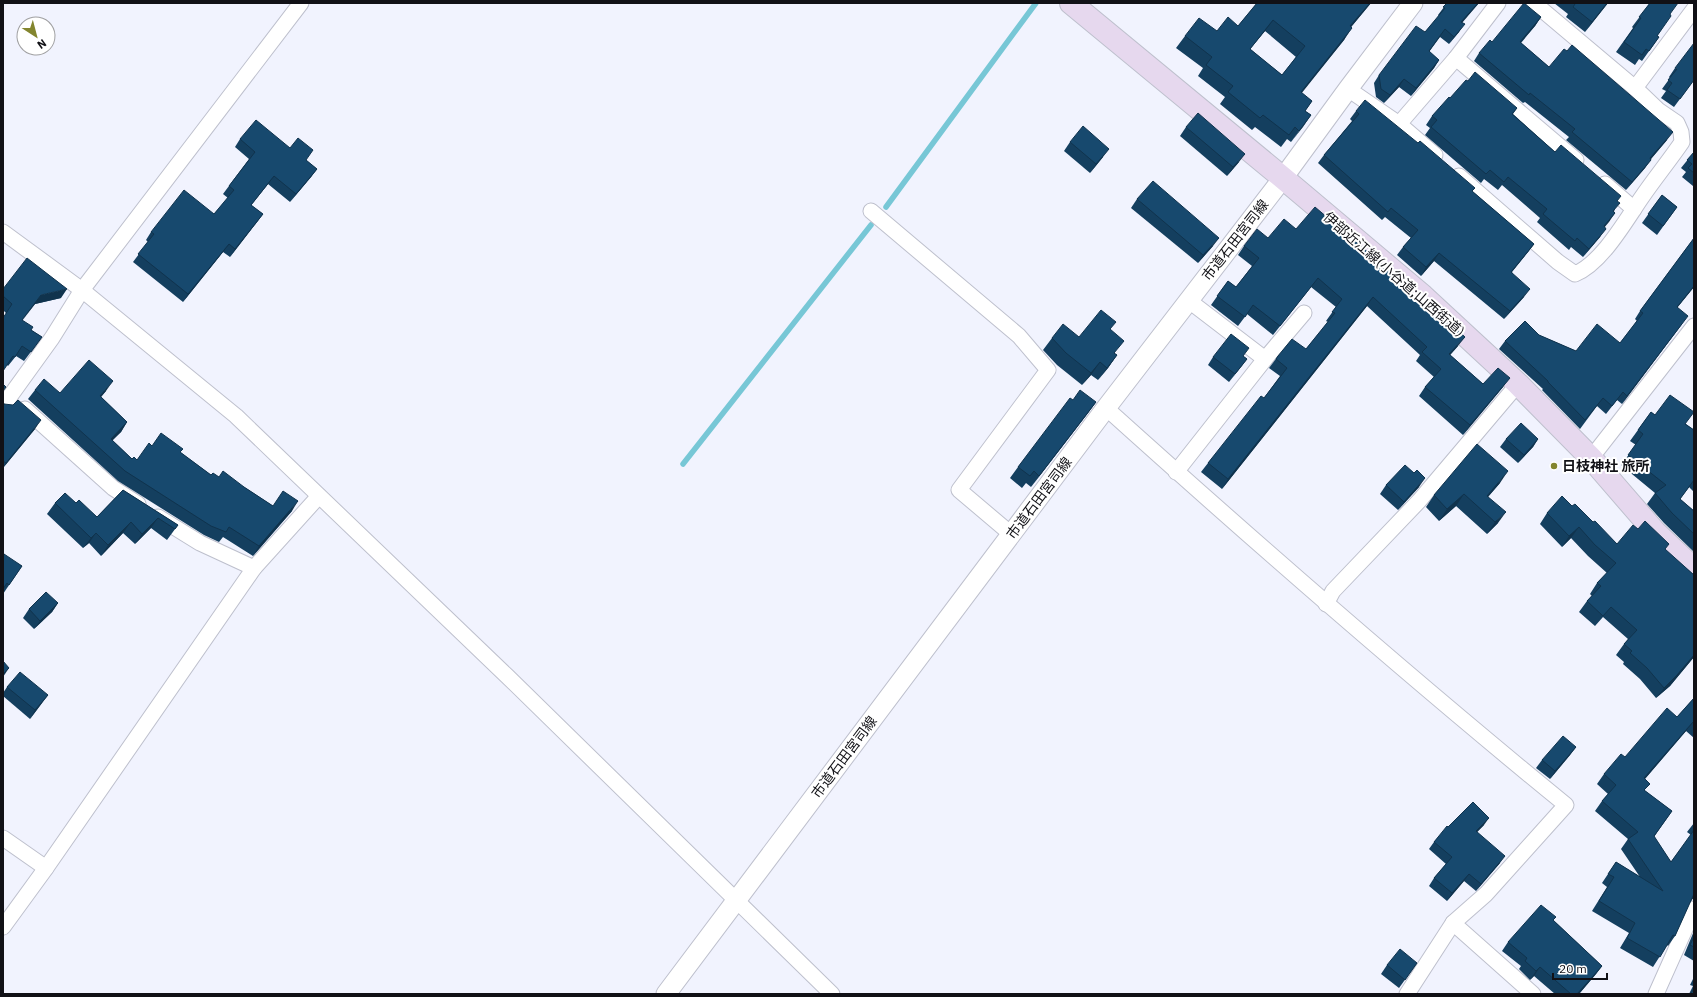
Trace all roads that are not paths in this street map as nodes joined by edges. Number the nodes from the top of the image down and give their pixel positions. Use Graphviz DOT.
graph roads {
  1 [pos="301,3"];
  2 [pos="1071,3"];
  3 [pos="1413,3"];
  4 [pos="1498,3"];
  5 [pos="1534,3"];
  6 [pos="1694,9"];
  7 [pos="1456,58"];
  8 [pos="1348,88"];
  9 [pos="1635,88"];
  10 [pos="1399,124"];
  11 [pos="1688,129"];
  12 [pos="1284,178"];
  13 [pos="1634,209"];
  14 [pos="871,211"];
  15 [pos="3,232"];
  16 [pos="82,290"];
  17 [pos="1188,300"];
  18 [pos="1304,314"];
  19 [pos="1694,326"];
  20 [pos="1265,359"];
  21 [pos="1518,384"];
  22 [pos="7,401"];
  23 [pos="1106,408"];
  24 [pos="1591,458"];
  25 [pos="1176,472"];
  26 [pos="319,496"];
  27 [pos="1011,534"];
  28 [pos="254,568"];
  29 [pos="1694,569"];
  30 [pos="1326,604"];
  31 [pos="3,838"];
  32 [pos="46,868"];
  33 [pos="736,901"];
  34 [pos="1694,909"];
  35 [pos="1453,923"];
  36 [pos="3,927"];
  37 [pos="666,994"];
  38 [pos="832,994"];
  39 [pos="1407,994"];
  40 [pos="1534,994"];
  41 [pos="1656,994"];
  1 -- 16 [label="street"];
  2 -- 12 [label="main road, 伊部近江線(小谷道;山西街道)"];
  3 -- 8 [label="street, 市道石田宮司線"];
  4 -- 7 [label="street"];
  5 -- 9 [label="street"];
  6 -- 9 [label="street"];
  7 -- 10 [label="street"];
  7 -- 13 [label="street"];
  8 -- 10 [label="street"];
  8 -- 12 [label="street, 市道石田宮司線"];
  9 -- 11 [label="street"];
  10 -- 13 [label="street"];
  11 -- 13 [label="street"];
  12 -- 17 [label="street, 市道石田宮司線"];
  12 -- 21 [label="main road, 伊部近江線(小谷道;山西街道)"];
  14 -- 27 [label="street"];
  15 -- 16 [label="street"];
  16 -- 22 [label="street"];
  16 -- 26 [label="street"];
  17 -- 20 [label="street"];
  17 -- 23 [label="street, 市道石田宮司線"];
  18 -- 20 [label="street"];
  19 -- 24 [label="street"];
  20 -- 25 [label="street"];
  21 -- 24 [label="main road, 伊部近江線(小谷道;山西街道)"];
  21 -- 30 [label="street"];
  22 -- 28 [label="street"];
  23 -- 25 [label="street"];
  23 -- 27 [label="street, 市道石田宮司線"];
  24 -- 29 [label="main road, 伊部近江線(小谷道;山西街道)"];
  25 -- 30 [label="street"];
  26 -- 28 [label="street"];
  26 -- 33 [label="street"];
  27 -- 33 [label="street, 市道石田宮司線"];
  28 -- 32 [label="street"];
  30 -- 35 [label="street"];
  31 -- 32 [label="street"];
  32 -- 36 [label="street"];
  33 -- 37 [label="street, 市道石田宮司線"];
  33 -- 38 [label="street"];
  34 -- 41 [label="street"];
  35 -- 39 [label="street"];
  35 -- 40 [label="street"];
}
